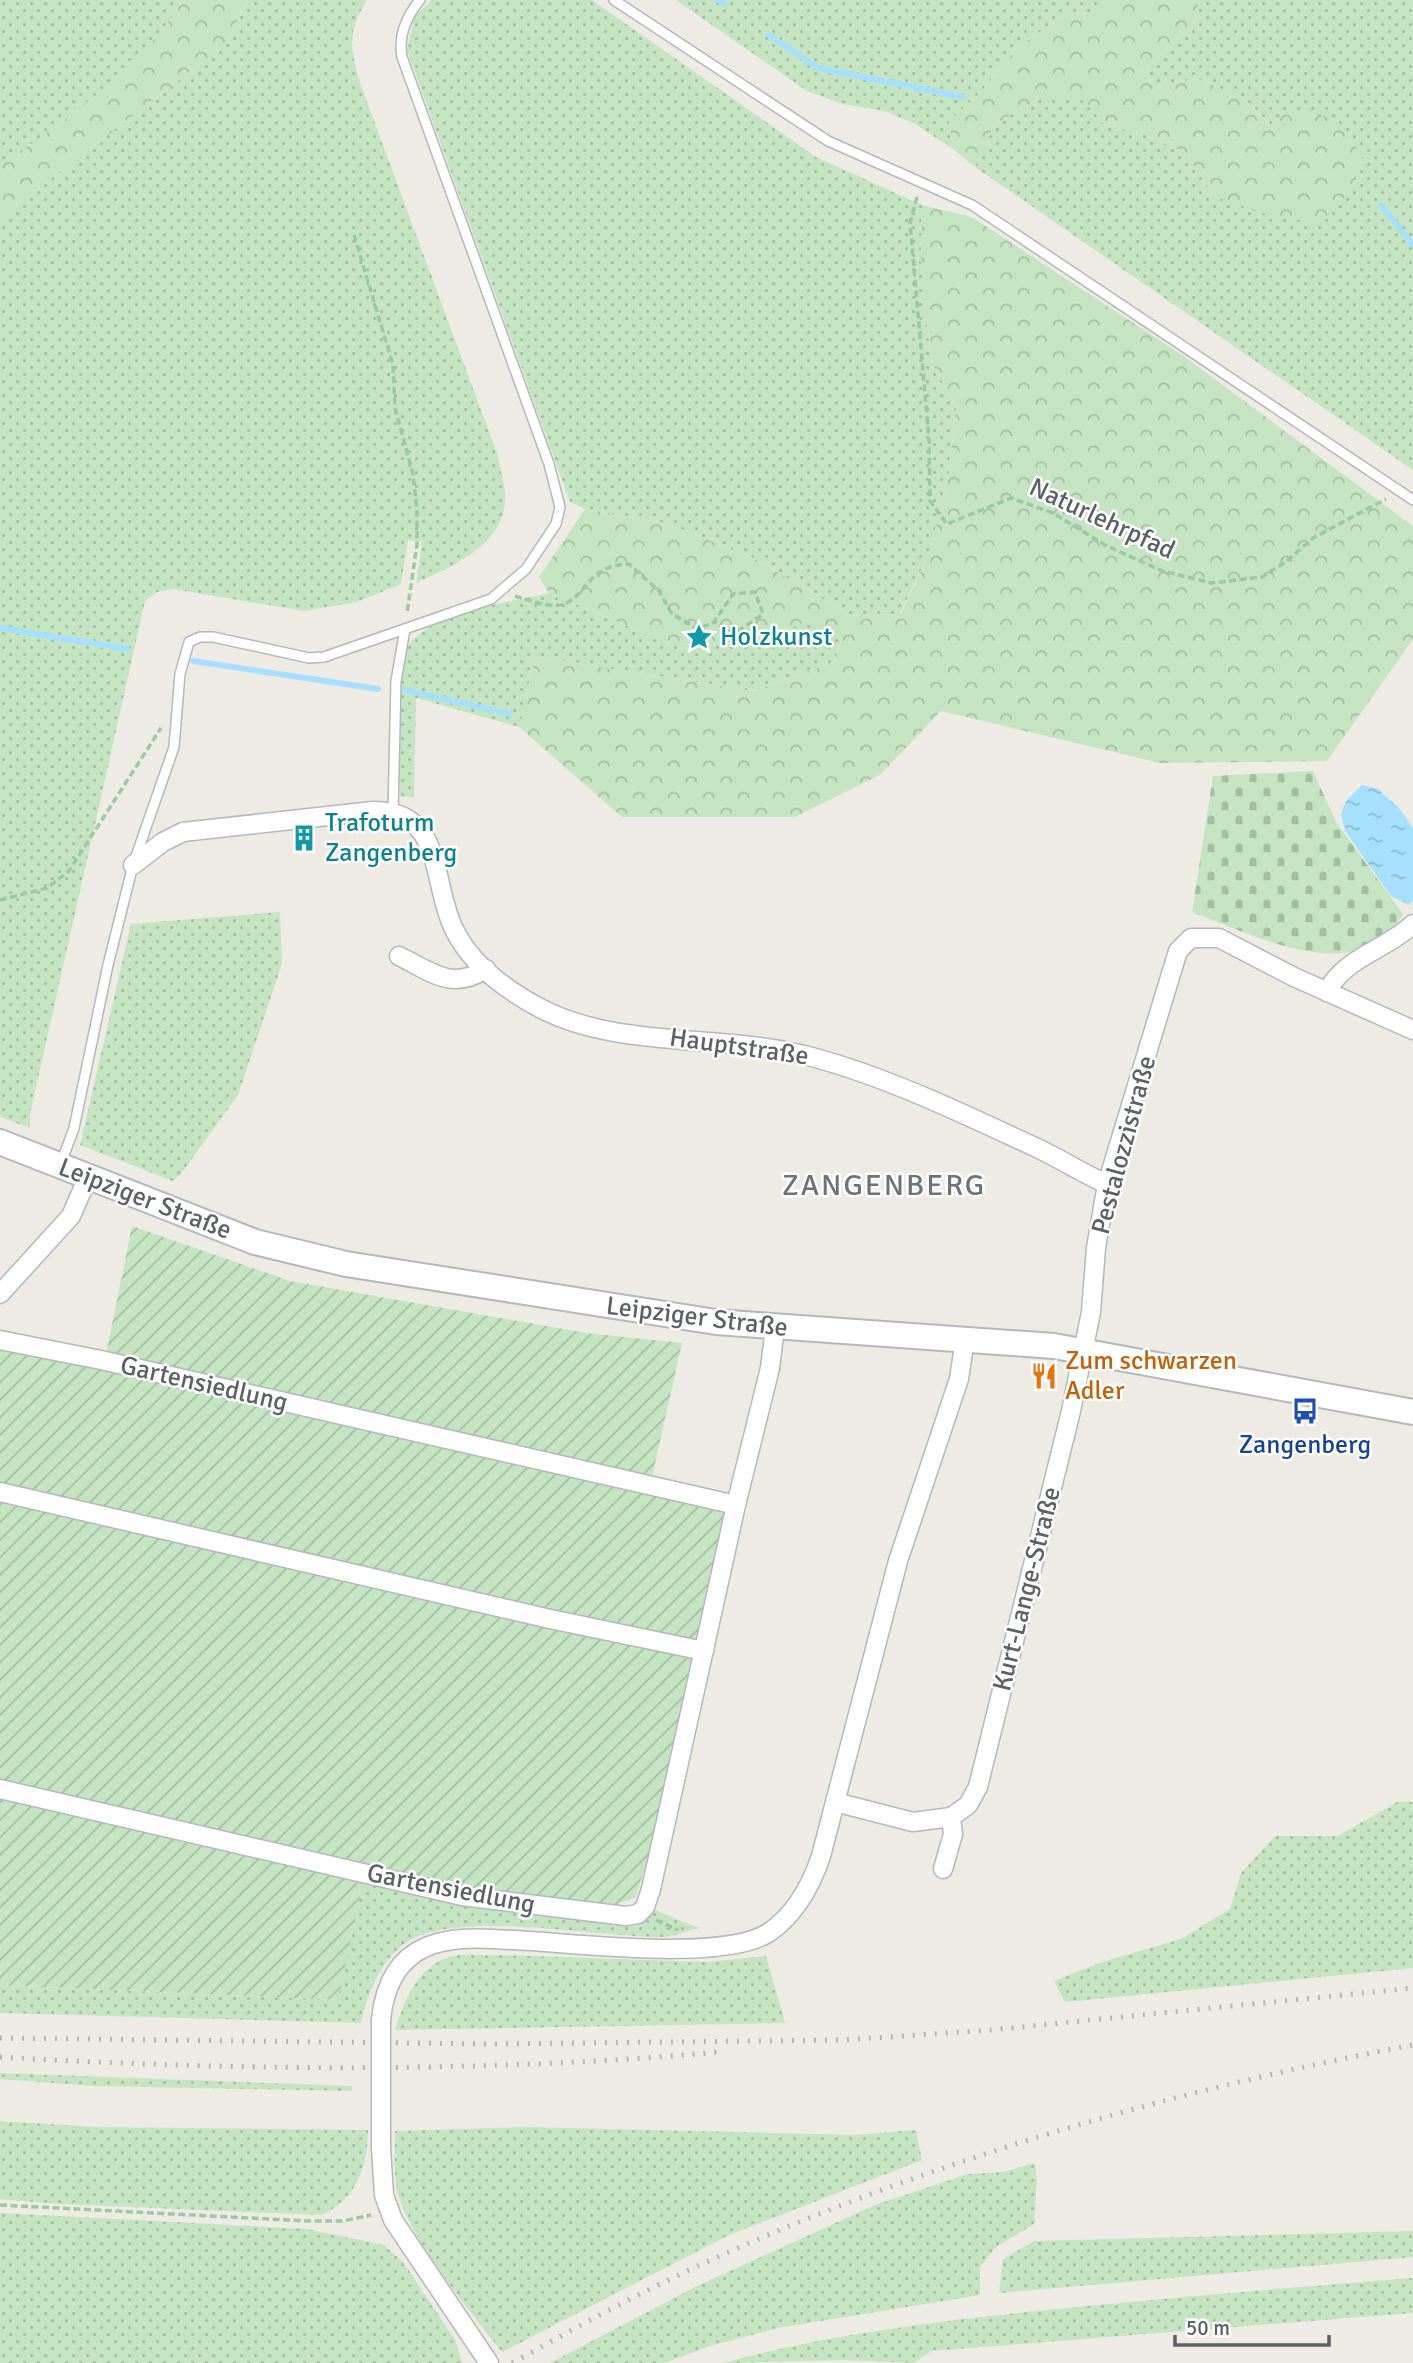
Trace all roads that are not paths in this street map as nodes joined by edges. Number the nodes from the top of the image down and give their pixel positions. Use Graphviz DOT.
graph roads {
  1 [pos="420,0"];
  2 [pos="614,0"];
  3 [pos="1413,500"];
  4 [pos="405,629"];
  5 [pos="393,812"];
  6 [pos="133,865"];
  7 [pos="1413,924"];
  8 [pos="399,956"];
  9 [pos="486,969"];
  10 [pos="1327,992"];
  11 [pos="1413,1030"];
  12 [pos="0,1142"];
  13 [pos="60,1166"];
  14 [pos="89,1177"];
  15 [pos="1107,1184"];
  16 [pos="0,1294"];
  17 [pos="775,1327"];
  18 [pos="965,1339"];
  19 [pos="0,1340"];
  20 [pos="1084,1351"];
  21 [pos="1413,1412"];
  22 [pos="0,1492"];
  23 [pos="736,1505"];
  24 [pos="704,1650"];
  25 [pos="0,1788"];
  26 [pos="835,1802"];
  27 [pos="951,1817"];
  28 [pos="943,1869"];
  29 [pos="489,2363"];
  1 -- 4 [label="lane"];
  2 -- 3 [label="lane"];
  4 -- 5 [label="lane"];
  4 -- 6 [label="lane"];
  5 -- 6 [label="street"];
  5 -- 9 [label="street, Hauptstraße"];
  6 -- 13 [label="lane"];
  7 -- 10 [label="street"];
  8 -- 9 [label="street"];
  9 -- 15 [label="street, Hauptstraße"];
  10 -- 11 [label="street"];
  10 -- 15 [label="street, Pestalozzistraße"];
  12 -- 13 [label="street, Leipziger Straße"];
  13 -- 14 [label="street, Leipziger Straße"];
  14 -- 16 [label="street"];
  14 -- 17 [label="street, Leipziger Straße"];
  15 -- 20 [label="street, Pestalozzistraße"];
  17 -- 18 [label="street, Leipziger Straße"];
  17 -- 23 [label="street"];
  18 -- 20 [label="street, Leipziger Straße"];
  18 -- 26 [label="street"];
  19 -- 23 [label="street, Gartensiedlung"];
  20 -- 21 [label="street, Leipziger Straße"];
  20 -- 27 [label="street, Kurt-Lange-Straße"];
  22 -- 24 [label="street"];
  23 -- 24 [label="street"];
  24 -- 25 [label="street, Gartensiedlung"];
  26 -- 27 [label="street"];
  26 -- 29 [label="street, bridge"];
  27 -- 28 [label="street"];
}
